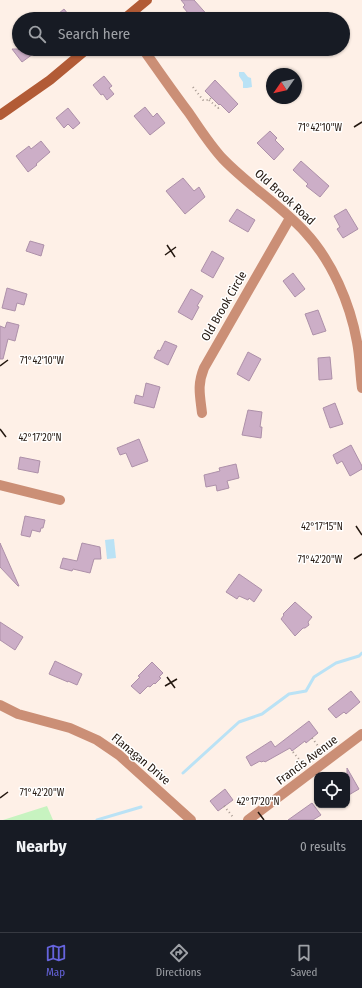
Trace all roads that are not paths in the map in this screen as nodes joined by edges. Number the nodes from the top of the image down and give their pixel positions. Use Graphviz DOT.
graph roads {
  1 [pos="147,0"];
  2 [pos="132,12"];
  3 [pos="79,56"];
  4 [pos="148,56"];
  5 [pos="0,115"];
  6 [pos="290,218"];
  7 [pos="362,388"];
  8 [pos="202,413"];
  9 [pos="0,485"];
  10 [pos="60,500"];
  11 [pos="0,705"];
  12 [pos="362,734"];
  13 [pos="191,820"];
  14 [pos="248,820"];
  1 -- 2 [label="street"];
  3 -- 5 [label="street"];
  4 -- 6 [label="street, Old Brook Road"];
  6 -- 7 [label="street, Old Brook Road"];
  6 -- 8 [label="street, Old Brook Circle"];
  9 -- 10 [label="street"];
  11 -- 13 [label="street, Flanagan Drive"];
  12 -- 14 [label="street, Francis Avenue"];
}
